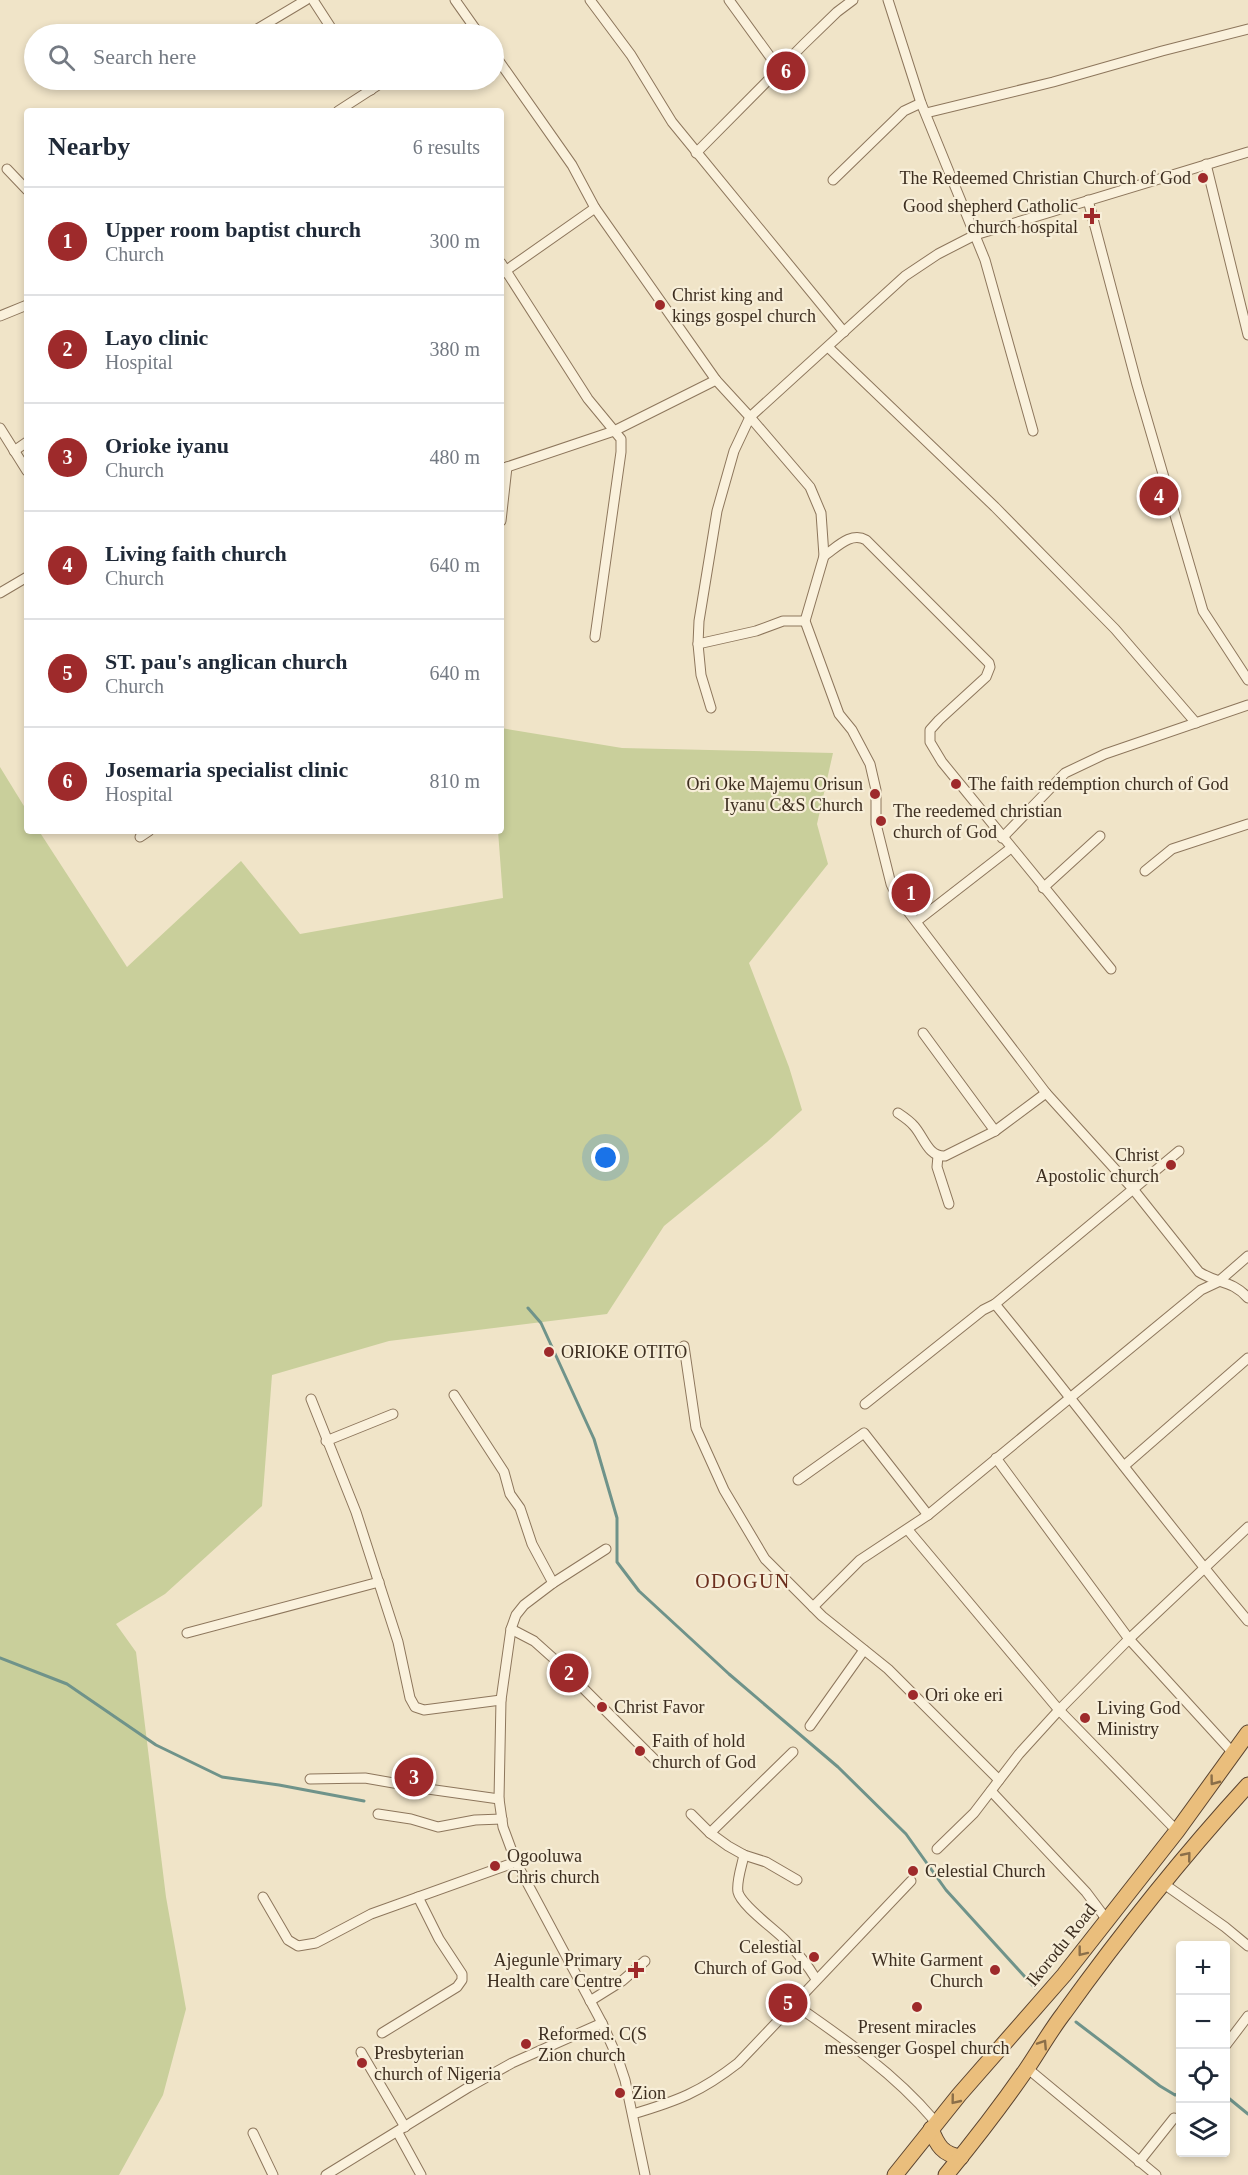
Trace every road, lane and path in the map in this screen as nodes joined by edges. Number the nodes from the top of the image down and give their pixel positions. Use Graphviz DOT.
graph roads {
  1 [pos="306,0"];
  2 [pos="313,0"];
  3 [pos="455,0"];
  4 [pos="590,0"];
  5 [pos="729,0"];
  6 [pos="853,0"];
  7 [pos="891,1"];
  8 [pos="266,24"];
  9 [pos="329,24"];
  10 [pos="472,24"];
  11 [pos="1248,29"];
  12 [pos="504,68"];
  13 [pos="779,69"];
  14 [pos="371,90"];
  15 [pos="921,103"];
  16 [pos="343,108"];
  17 [pos="926,113"];
  18 [pos="1248,152"];
  19 [pos="696,153"];
  20 [pos="1206,164"];
  21 [pos="7,169"];
  22 [pos="833,180"];
  23 [pos="24,187"];
  24 [pos="1088,200"];
  25 [pos="595,208"];
  26 [pos="975,235"];
  27 [pos="504,268"];
  28 [pos="504,271"];
  29 [pos="24,306"];
  30 [pos="0,316"];
  31 [pos="844,332"];
  32 [pos="1248,335"];
  33 [pos="828,347"];
  34 [pos="716,380"];
  35 [pos="750,417"];
  36 [pos="0,428"];
  37 [pos="614,431"];
  38 [pos="1033,431"];
  39 [pos="24,444"];
  40 [pos="14,451"];
  41 [pos="24,466"];
  42 [pos="504,468"];
  43 [pos="824,556"];
  44 [pos="24,579"];
  45 [pos="0,593"];
  46 [pos="805,621"];
  47 [pos="595,637"];
  48 [pos="698,644"];
  49 [pos="1248,680"];
  50 [pos="1248,705"];
  51 [pos="711,708"];
  52 [pos="1196,723"];
  53 [pos="1248,824"];
  54 [pos="144,834"];
  55 [pos="1100,836"];
  56 [pos="140,837"];
  57 [pos="1002,838"];
  58 [pos="1011,848"];
  59 [pos="1145,871"];
  60 [pos="1043,888"];
  61 [pos="917,921"];
  62 [pos="1111,969"];
  63 [pos="924,1033"];
  64 [pos="1046,1093"];
  65 [pos="898,1113"];
  66 [pos="995,1131"];
  67 [pos="1179,1151"];
  68 [pos="938,1156"];
  69 [pos="1133,1189"];
  70 [pos="949,1204"];
  71 [pos="1248,1256"];
  72 [pos="1218,1282"];
  73 [pos="1248,1298"];
  74 [pos="995,1304"];
  75 [pos="684,1346"];
  76 [pos="1248,1358"];
  77 [pos="454,1395"];
  78 [pos="1072,1398"];
  79 [pos="311,1400"];
  80 [pos="865,1404"];
  81 [pos="393,1414"];
  82 [pos="326,1441"];
  83 [pos="996,1458"];
  84 [pos="1124,1466"];
  85 [pos="798,1480"];
  86 [pos="928,1515"];
  87 [pos="1248,1527"];
  88 [pos="908,1530"];
  89 [pos="606,1549"];
  90 [pos="1204,1569"];
  91 [pos="379,1582"];
  92 [pos="553,1583"];
  93 [pos="813,1607"];
  94 [pos="1248,1621"];
  95 [pos="511,1629"];
  96 [pos="187,1633"];
  97 [pos="1129,1639"];
  98 [pos="864,1650"];
  99 [pos="501,1700"];
  100 [pos="1059,1710"];
  101 [pos="810,1726"];
  102 [pos="1248,1733"];
  103 [pos="793,1752"];
  104 [pos="1234,1754"];
  105 [pos="656,1761"];
  106 [pos="310,1779"];
  107 [pos="999,1780"];
  108 [pos="1248,1785"];
  109 [pos="991,1791"];
  110 [pos="499,1799"];
  111 [pos="378,1814"];
  112 [pos="691,1814"];
  113 [pos="502,1819"];
  114 [pos="1178,1831"];
  115 [pos="710,1833"];
  116 [pos="937,1849"];
  117 [pos="744,1855"];
  118 [pos="516,1862"];
  119 [pos="797,1880"];
  120 [pos="911,1881"];
  121 [pos="1164,1884"];
  122 [pos="263,1897"];
  123 [pos="418,1897"];
  124 [pos="1107,1920"];
  125 [pos="1248,1946"];
  126 [pos="645,1961"];
  127 [pos="816,1979"];
  128 [pos="590,2001"];
  129 [pos="794,2004"];
  130 [pos="1248,2016"];
  131 [pos="602,2023"];
  132 [pos="382,2033"];
  133 [pos="1230,2039"];
  134 [pos="361,2052"];
  135 [pos="1027,2068"];
  136 [pos="633,2114"];
  137 [pos="1174,2118"];
  138 [pos="932,2124"];
  139 [pos="401,2130"];
  140 [pos="253,2133"];
  141 [pos="961,2157"];
  142 [pos="1142,2168"];
  143 [pos="273,2175"];
  144 [pos="326,2175"];
  145 [pos="422,2175"];
  146 [pos="645,2175"];
  147 [pos="895,2175"];
  148 [pos="946,2175"];
  149 [pos="1156,2175"];
  1 -- 8 [label="street"];
  2 -- 9 [label="street"];
  3 -- 10 [label="street"];
  4 -- 19 [label="street"];
  5 -- 13 [label="street"];
  6 -- 13 [label="street"];
  7 -- 15 [label="street"];
  11 -- 17 [label="street"];
  12 -- 25 [label="street"];
  13 -- 19 [label="street"];
  14 -- 16 [label="street"];
  15 -- 17 [label="street"];
  15 -- 22 [label="street"];
  17 -- 26 [label="street"];
  18 -- 20 [label="street"];
  19 -- 31 [label="street"];
  20 -- 24 [label="street"];
  20 -- 32 [label="street"];
  21 -- 23 [label="street"];
  24 -- 26 [label="street"];
  24 -- 49 [label="street"];
  25 -- 27 [label="street"];
  25 -- 34 [label="street"];
  26 -- 31 [label="street"];
  26 -- 38 [label="street"];
  28 -- 37 [label="street"];
  29 -- 30 [label="street"];
  31 -- 33 [label="street"];
  33 -- 35 [label="street"];
  33 -- 52 [label="street"];
  34 -- 35 [label="street"];
  34 -- 37 [label="street"];
  35 -- 43 [label="street"];
  35 -- 48 [label="street"];
  36 -- 40 [label="street"];
  37 -- 42 [label="street"];
  37 -- 47 [label="street"];
  39 -- 40 [label="street"];
  40 -- 41 [label="street"];
  43 -- 46 [label="street"];
  43 -- 57 [label="street"];
  44 -- 45 [label="street"];
  46 -- 48 [label="street"];
  46 -- 61 [label="street"];
  48 -- 51 [label="street"];
  50 -- 52 [label="street"];
  52 -- 57 [label="street"];
  53 -- 59 [label="street"];
  54 -- 56 [label="street"];
  55 -- 60 [label="street"];
  57 -- 58 [label="street"];
  58 -- 60 [label="street"];
  58 -- 61 [label="street"];
  60 -- 62 [label="street"];
  61 -- 64 [label="street"];
  63 -- 66 [label="street"];
  64 -- 66 [label="street"];
  64 -- 69 [label="street"];
  65 -- 68 [label="street"];
  66 -- 68 [label="street"];
  67 -- 69 [label="street"];
  68 -- 70 [label="street"];
  69 -- 72 [label="street"];
  69 -- 74 [label="street"];
  71 -- 72 [label="street"];
  72 -- 73 [label="street"];
  72 -- 78 [label="street"];
  74 -- 78 [label="street"];
  74 -- 80 [label="street"];
  75 -- 93 [label="street"];
  76 -- 84 [label="street"];
  77 -- 92 [label="street"];
  78 -- 83 [label="street"];
  78 -- 84 [label="street"];
  79 -- 82 [label="street"];
  81 -- 82 [label="street"];
  82 -- 91 [label="street"];
  83 -- 86 [label="street"];
  83 -- 97 [label="street"];
  84 -- 90 [label="street"];
  85 -- 86 [label="street"];
  86 -- 88 [label="street"];
  87 -- 90 [label="street"];
  88 -- 93 [label="street"];
  88 -- 100 [label="street"];
  89 -- 92 [label="street"];
  90 -- 94 [label="street"];
  90 -- 97 [label="street"];
  91 -- 96 [label="street"];
  91 -- 99 [label="street"];
  92 -- 95 [label="street"];
  93 -- 98 [label="street"];
  95 -- 99 [label="street"];
  95 -- 105 [label="street"];
  97 -- 100 [label="street"];
  97 -- 104 [label="street"];
  98 -- 101 [label="street"];
  98 -- 107 [label="street"];
  99 -- 110 [label="street"];
  100 -- 107 [label="street"];
  100 -- 114 [label="street"];
  102 -- 104 [label="highway, Ikorodu Road"];
  103 -- 115 [label="street"];
  104 -- 114 [label="highway, Ikorodu Road, one-way"];
  106 -- 110 [label="street"];
  107 -- 109 [label="street"];
  121 -- 108 [label="highway, one-way"];
  109 -- 116 [label="street"];
  109 -- 124 [label="street"];
  110 -- 113 [label="street"];
  111 -- 113 [label="street"];
  112 -- 115 [label="street"];
  113 -- 118 [label="street"];
  114 -- 124 [label="highway, Ikorodu Road"];
  115 -- 117 [label="street"];
  117 -- 119 [label="street"];
  117 -- 127 [label="street"];
  118 -- 123 [label="street"];
  118 -- 128 [label="street"];
  120 -- 127 [label="street"];
  121 -- 125 [label="street"];
  135 -- 121 [label="highway, one-way"];
  122 -- 123 [label="street"];
  123 -- 132 [label="street"];
  124 -- 138 [label="highway, Ikorodu Road, one-way"];
  126 -- 128 [label="street"];
  127 -- 129 [label="street"];
  128 -- 131 [label="street"];
  129 -- 136 [label="street"];
  129 -- 138 [label="street"];
  130 -- 133 [label="street"];
  131 -- 136 [label="street"];
  131 -- 139 [label="street"];
  134 -- 139 [label="street"];
  135 -- 141 [label="highway"];
  135 -- 142 [label="street"];
  136 -- 146 [label="street"];
  137 -- 142 [label="street"];
  138 -- 141 [label="highway"];
  138 -- 147 [label="highway, Ikorodu Road"];
  139 -- 144 [label="street"];
  139 -- 145 [label="street"];
  140 -- 143 [label="street"];
  141 -- 148 [label="highway"];
  142 -- 149 [label="street"];
}
